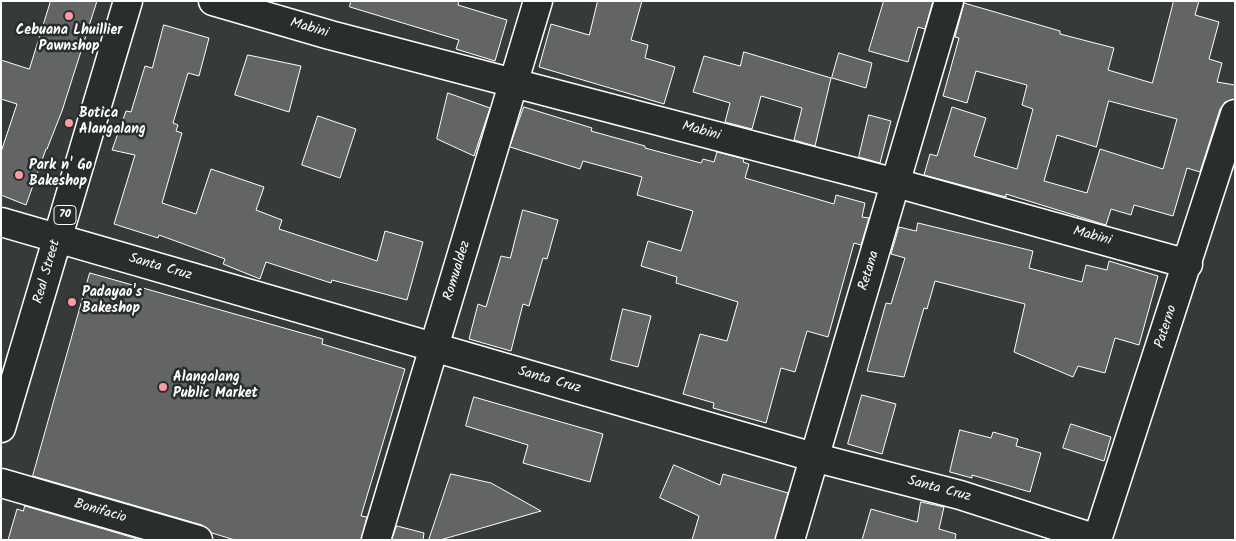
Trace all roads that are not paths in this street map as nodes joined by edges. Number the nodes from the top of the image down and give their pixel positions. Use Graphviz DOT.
graph roads {
  1 [pos="128,1"];
  2 [pos="213,1"];
  3 [pos="538,1"];
  4 [pos="949,1"];
  5 [pos="515,83"];
  6 [pos="1235,114"];
  7 [pos="896,183"];
  8 [pos="1,222"];
  9 [pos="58,238"];
  10 [pos="1188,264"];
  11 [pos="435,348"];
  12 [pos="1,428"];
  13 [pos="813,457"];
  14 [pos="1,483"];
  15 [pos="198,540"];
  16 [pos="376,540"];
  17 [pos="790,540"];
  18 [pos="1097,540"];
  1 -- 9 [label="main road, Real Street / 70"];
  2 -- 5 [label="main road, Mabini"];
  3 -- 5 [label="main road, Romualdez"];
  4 -- 7 [label="main road, Retana"];
  5 -- 7 [label="main road, Mabini"];
  5 -- 11 [label="main road, Romualdez"];
  6 -- 10 [label="main road, Paterno"];
  7 -- 10 [label="main road, Mabini"];
  7 -- 13 [label="main road, Retana"];
  8 -- 9 [label="main road, Santa Cruz"];
  9 -- 11 [label="main road, Santa Cruz"];
  9 -- 12 [label="main road, Real Street / 70"];
  10 -- 18 [label="main road, Paterno"];
  11 -- 13 [label="main road, Santa Cruz"];
  11 -- 16 [label="main road, Romualdez"];
  13 -- 17 [label="main road, Retana"];
  13 -- 18 [label="main road, Santa Cruz"];
  14 -- 15 [label="main road, Bonifacio"];
}
